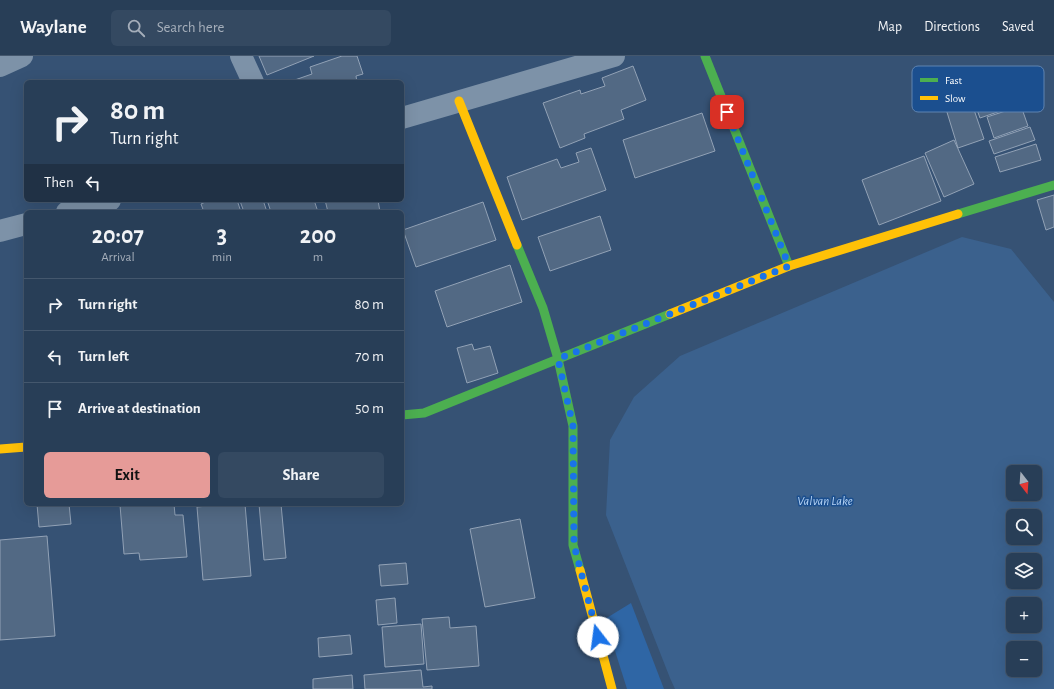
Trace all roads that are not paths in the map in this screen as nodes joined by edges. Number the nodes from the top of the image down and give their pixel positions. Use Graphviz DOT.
graph roads {
  1 [pos="22,56"];
  2 [pos="241,56"];
  3 [pos="614,56"];
  4 [pos="705,56"];
  5 [pos="0,66"];
  6 [pos="252,80"];
  7 [pos="459,102"];
  8 [pos="404,117"];
  9 [pos="1054,185"];
  10 [pos="103,202"];
  11 [pos="74,210"];
  12 [pos="24,225"];
  13 [pos="0,231"];
  14 [pos="789,266"];
  15 [pos="558,359"];
  16 [pos="404,415"];
  17 [pos="24,447"];
  18 [pos="0,448"];
  19 [pos="612,689"];
  1 -- 5 [label="street"];
  2 -- 6 [label="street"];
  3 -- 7 [label="street"];
  4 -- 14 [label="street"];
  7 -- 8 [label="street"];
  7 -- 15 [label="street"];
  9 -- 14 [label="street"];
  10 -- 11 [label="street"];
  12 -- 13 [label="street"];
  14 -- 15 [label="street"];
  15 -- 16 [label="street"];
  15 -- 19 [label="street"];
  17 -- 18 [label="street"];
}
